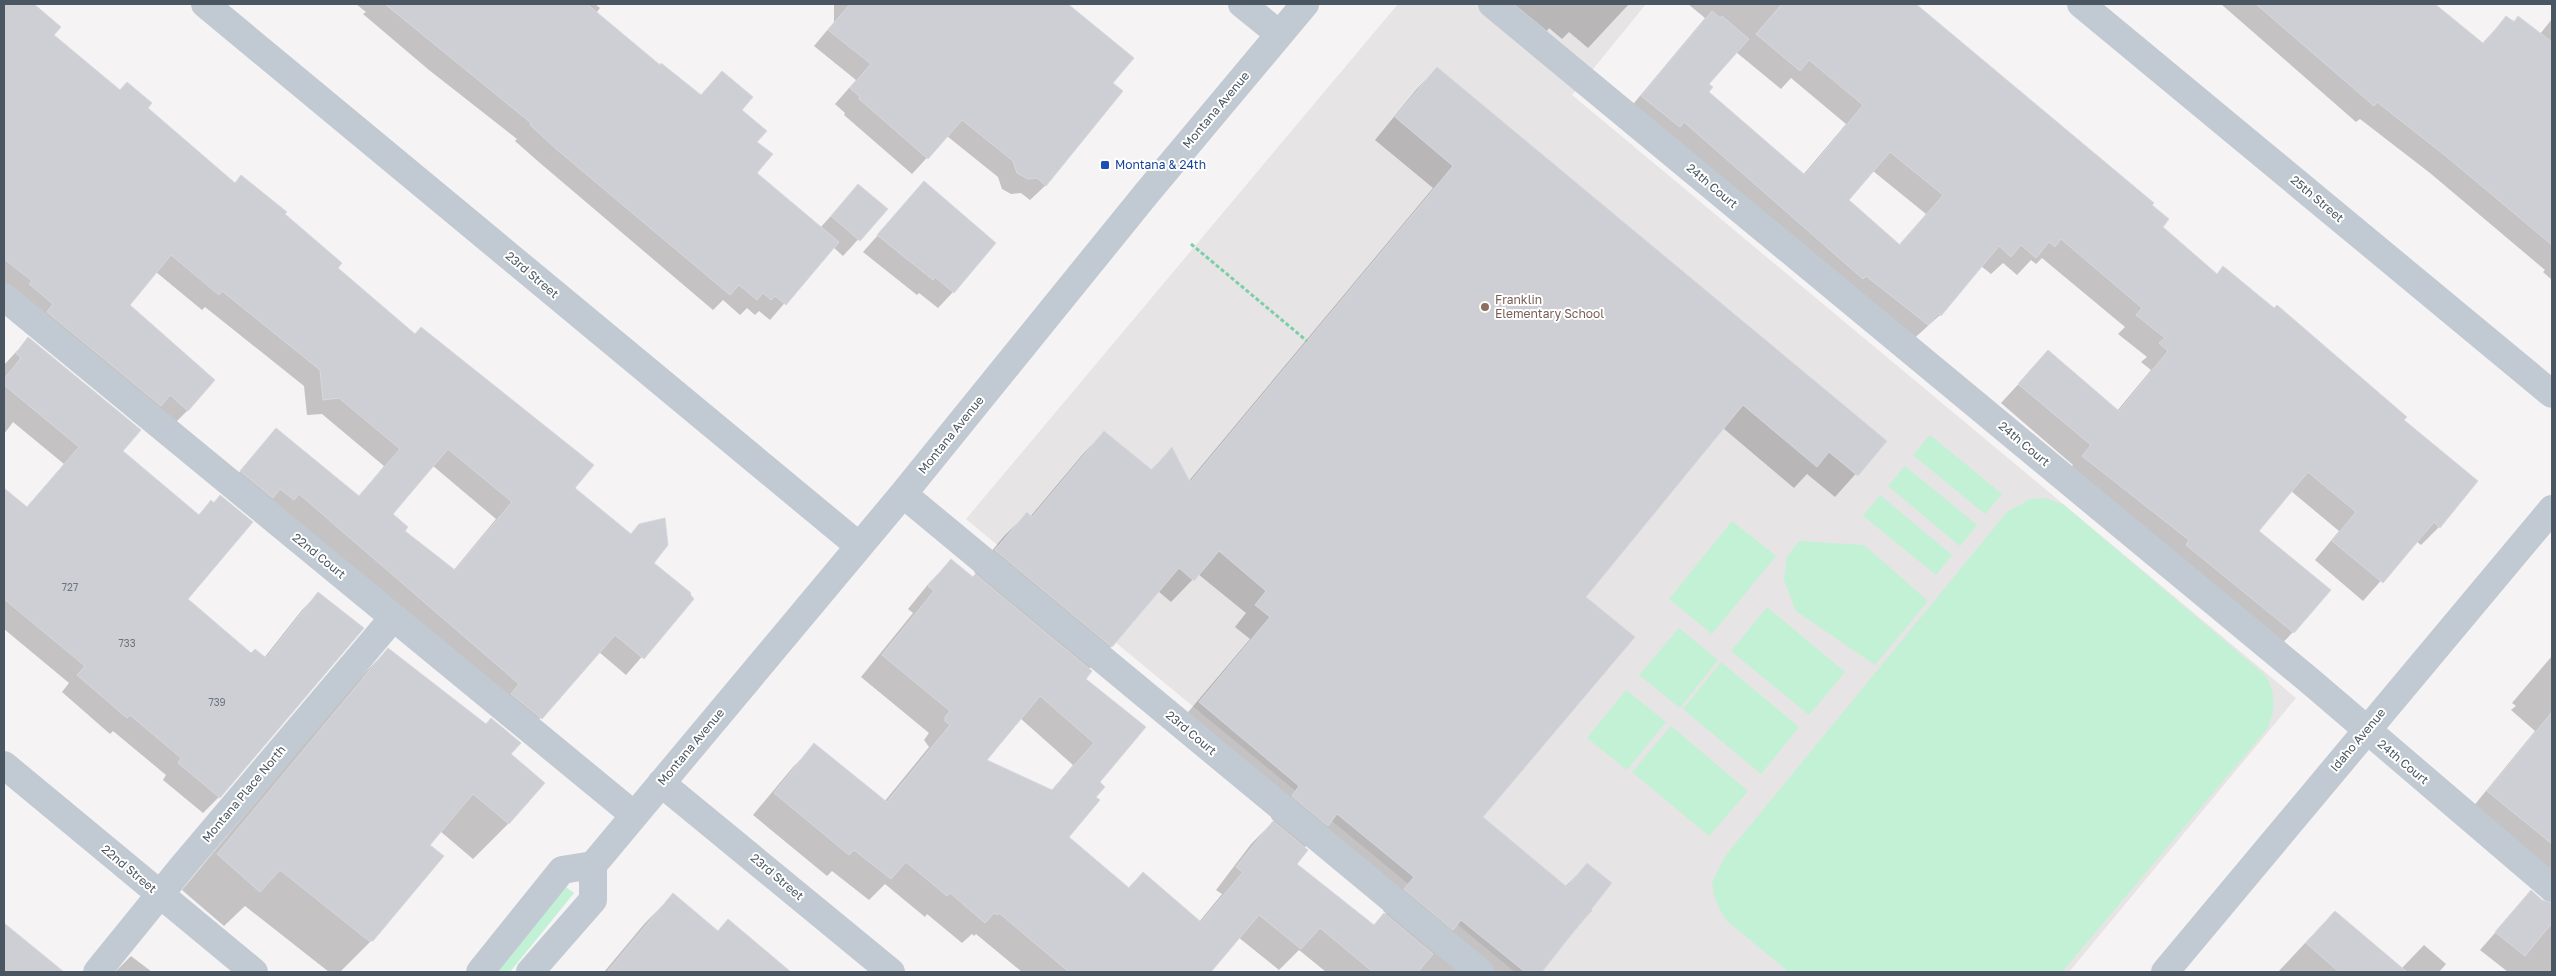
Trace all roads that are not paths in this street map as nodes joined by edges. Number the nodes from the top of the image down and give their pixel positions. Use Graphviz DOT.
graph roads {
  1 [pos="205,4"];
  2 [pos="1242,4"];
  3 [pos="1305,4"];
  4 [pos="1492,4"];
  5 [pos="2081,4"];
  6 [pos="1279,34"];
  7 [pos="4,297"];
  8 [pos="2552,394"];
  9 [pos="903,494"];
  10 [pos="2552,509"];
  11 [pos="859,546"];
  12 [pos="394,618"];
  13 [pos="2366,730"];
  14 [pos="4,765"];
  15 [pos="661,783"];
  16 [pos="634,815"];
  17 [pos="594,865"];
  18 [pos="2552,888"];
  19 [pos="160,894"];
  20 [pos="97,972"];
  21 [pos="254,972"];
  22 [pos="480,972"];
  23 [pos="530,972"];
  24 [pos="891,972"];
  25 [pos="1480,972"];
  26 [pos="2164,972"];
  1 -- 11 [label="street, 23rd Street"];
  2 -- 6 [label="street"];
  3 -- 6 [label="street, Montana Avenue"];
  4 -- 13 [label="street, 24th Court"];
  5 -- 8 [label="street, 25th Street"];
  6 -- 9 [label="street, Montana Avenue"];
  7 -- 12 [label="street, 22nd Court"];
  9 -- 11 [label="street, Montana Avenue"];
  9 -- 25 [label="street, 23rd Court"];
  10 -- 13 [label="street, Idaho Avenue"];
  11 -- 15 [label="street, Montana Avenue"];
  12 -- 16 [label="street, 22nd Court"];
  12 -- 19 [label="street, Montana Place North"];
  13 -- 18 [label="street, 24th Court"];
  13 -- 26 [label="street, Idaho Avenue"];
  14 -- 19 [label="street, 22nd Street"];
  15 -- 16 [label="street, Montana Avenue"];
  15 -- 24 [label="street, 23rd Street"];
  16 -- 17 [label="street, Montana Avenue"];
  17 -- 22 [label="street"];
  17 -- 23 [label="street"];
  19 -- 20 [label="street, Montana Place North"];
  19 -- 21 [label="street, 22nd Street"];
}
